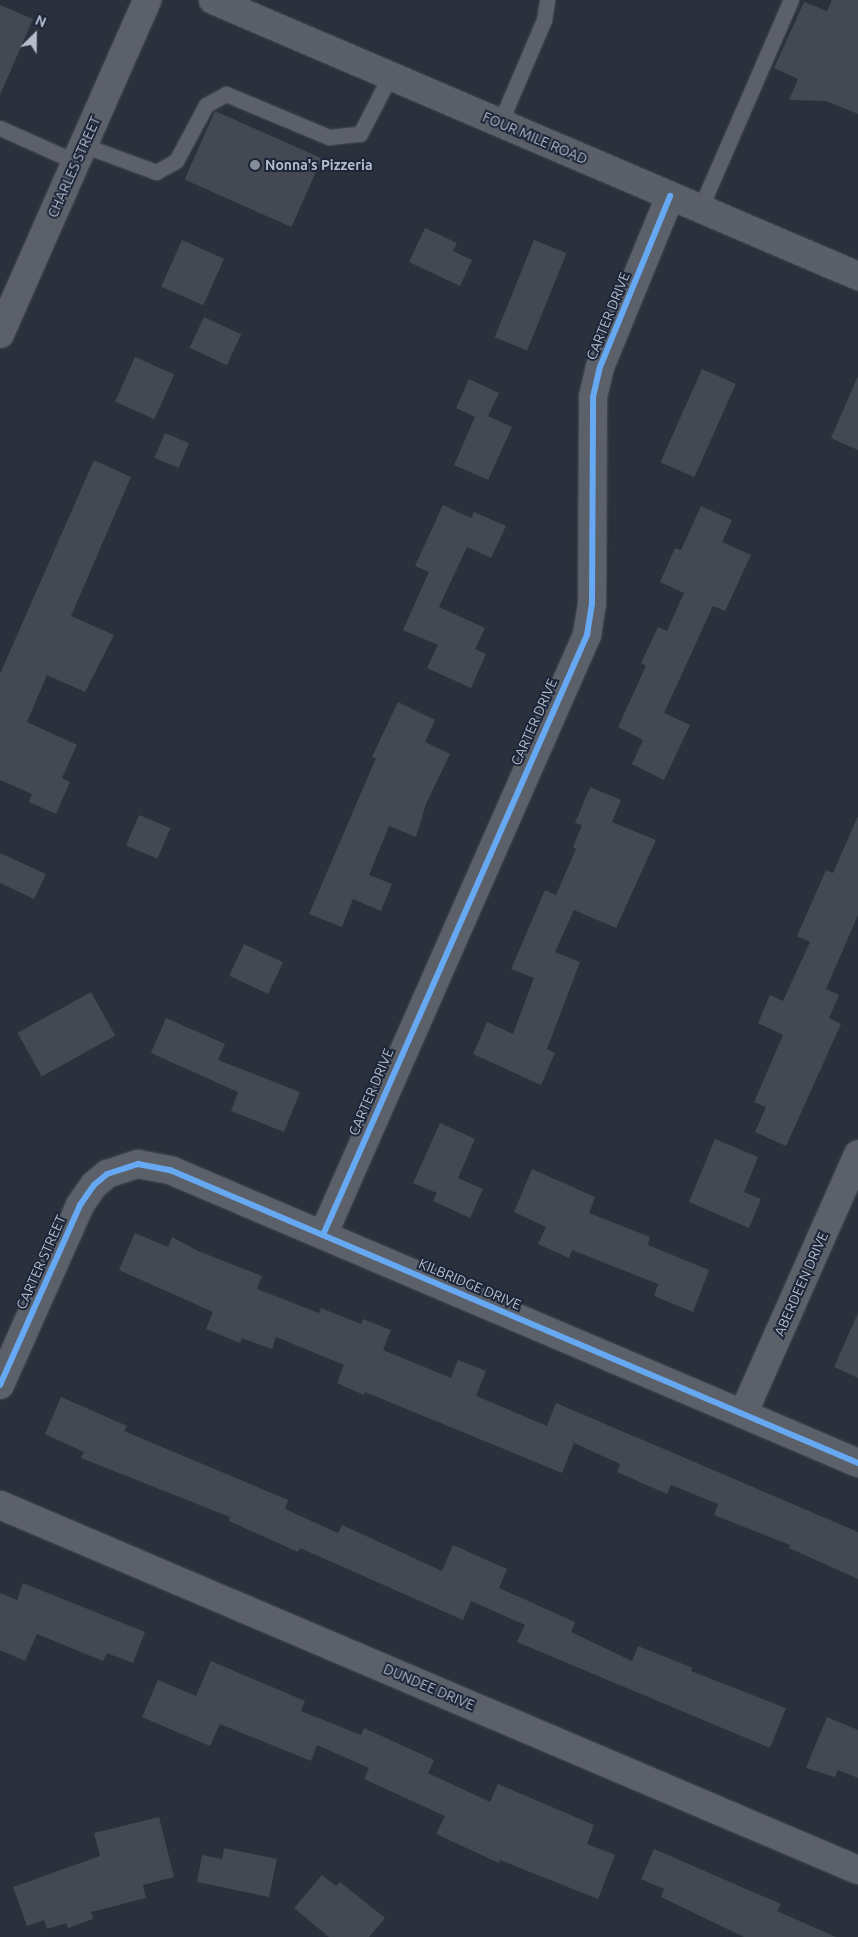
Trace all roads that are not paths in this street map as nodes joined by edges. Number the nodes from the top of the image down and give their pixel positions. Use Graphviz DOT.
graph roads {
  1 [pos="147,0"];
  2 [pos="213,0"];
  3 [pos="547,0"];
  4 [pos="791,0"];
  5 [pos="390,76"];
  6 [pos="500,123"];
  7 [pos="0,128"];
  8 [pos="80,153"];
  9 [pos="670,196"];
  10 [pos="700,208"];
  11 [pos="858,276"];
  12 [pos="0,334"];
  13 [pos="858,1154"];
  14 [pos="80,1205"];
  15 [pos="323,1235"];
  16 [pos="0,1385"];
  17 [pos="743,1414"];
  18 [pos="858,1463"];
  19 [pos="0,1504"];
  20 [pos="858,1870"];
  1 -- 8 [label="street, CHARLES STREET"];
  2 -- 5 [label="main road, FOUR MILE ROAD"];
  3 -- 6 [label="lane"];
  4 -- 10 [label="lane"];
  5 -- 6 [label="main road, FOUR MILE ROAD"];
  5 -- 8 [label="lane"];
  6 -- 9 [label="main road, FOUR MILE ROAD"];
  7 -- 8 [label="lane"];
  8 -- 12 [label="street, CHARLES STREET"];
  9 -- 10 [label="main road, FOUR MILE ROAD"];
  9 -- 15 [label="street, CARTER DRIVE"];
  10 -- 11 [label="main road, FOUR MILE ROAD"];
  13 -- 17 [label="street, ABERDEEN DRIVE"];
  14 -- 15 [label="street, KILBRIDGE DRIVE"];
  14 -- 16 [label="street, CARTER STREET"];
  15 -- 17 [label="street, KILBRIDGE DRIVE"];
  17 -- 18 [label="street, KILBRIDGE DRIVE"];
  19 -- 20 [label="street, DUNDEE DRIVE"];
}
